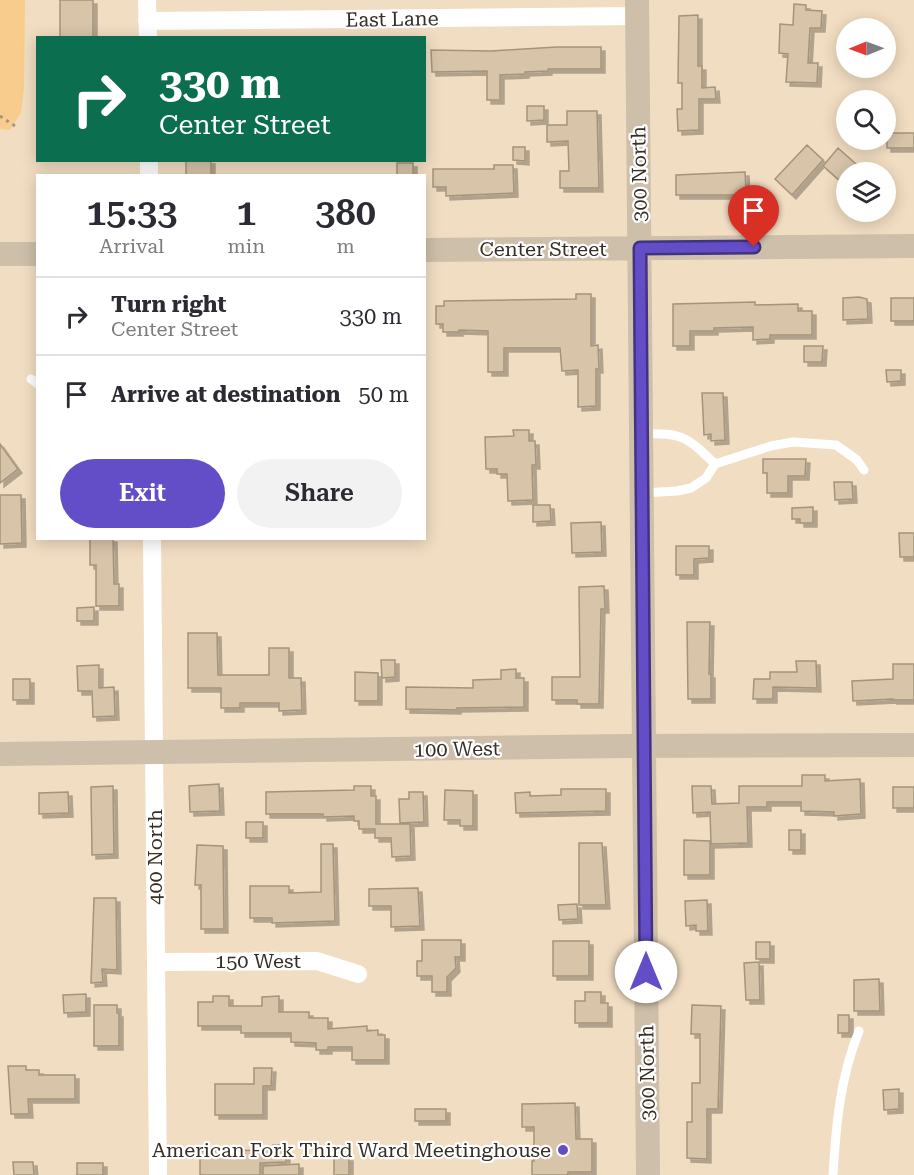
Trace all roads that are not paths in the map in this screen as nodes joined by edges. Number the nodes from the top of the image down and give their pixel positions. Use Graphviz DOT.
graph roads {
  1 [pos="147,0"];
  2 [pos="637,8"];
  3 [pos="148,29"];
  4 [pos="914,246"];
  5 [pos="640,248"];
  6 [pos="426,250"];
  7 [pos="0,254"];
  8 [pos="36,254"];
  9 [pos="642,434"];
  10 [pos="715,465"];
  11 [pos="864,470"];
  12 [pos="642,493"];
  13 [pos="152,540"];
  14 [pos="914,745"];
  15 [pos="645,746"];
  16 [pos="154,752"];
  17 [pos="0,754"];
  18 [pos="156,962"];
  19 [pos="358,974"];
  20 [pos="859,1031"];
  21 [pos="158,1175"];
  22 [pos="648,1175"];
  23 [pos="833,1175"];
  1 -- 3 [label="street"];
  2 -- 3 [label="street, East Lane"];
  2 -- 5 [label="street, 300 North"];
  4 -- 5 [label="street, Center Street"];
  5 -- 6 [label="street, Center Street"];
  5 -- 9 [label="street, 300 North"];
  7 -- 8 [label="street"];
  9 -- 10 [label="lane"];
  9 -- 12 [label="street, 300 North"];
  10 -- 11 [label="lane"];
  10 -- 12 [label="lane"];
  12 -- 15 [label="street, 300 North"];
  13 -- 16 [label="street, 400 North"];
  14 -- 15 [label="street, 100 West"];
  15 -- 16 [label="street, 100 West"];
  15 -- 22 [label="street, 300 North"];
  16 -- 17 [label="street, 100 West"];
  16 -- 18 [label="street, 400 North"];
  18 -- 19 [label="street, 150 West"];
  18 -- 21 [label="street, 400 North"];
  20 -- 23 [label="lane"];
}
